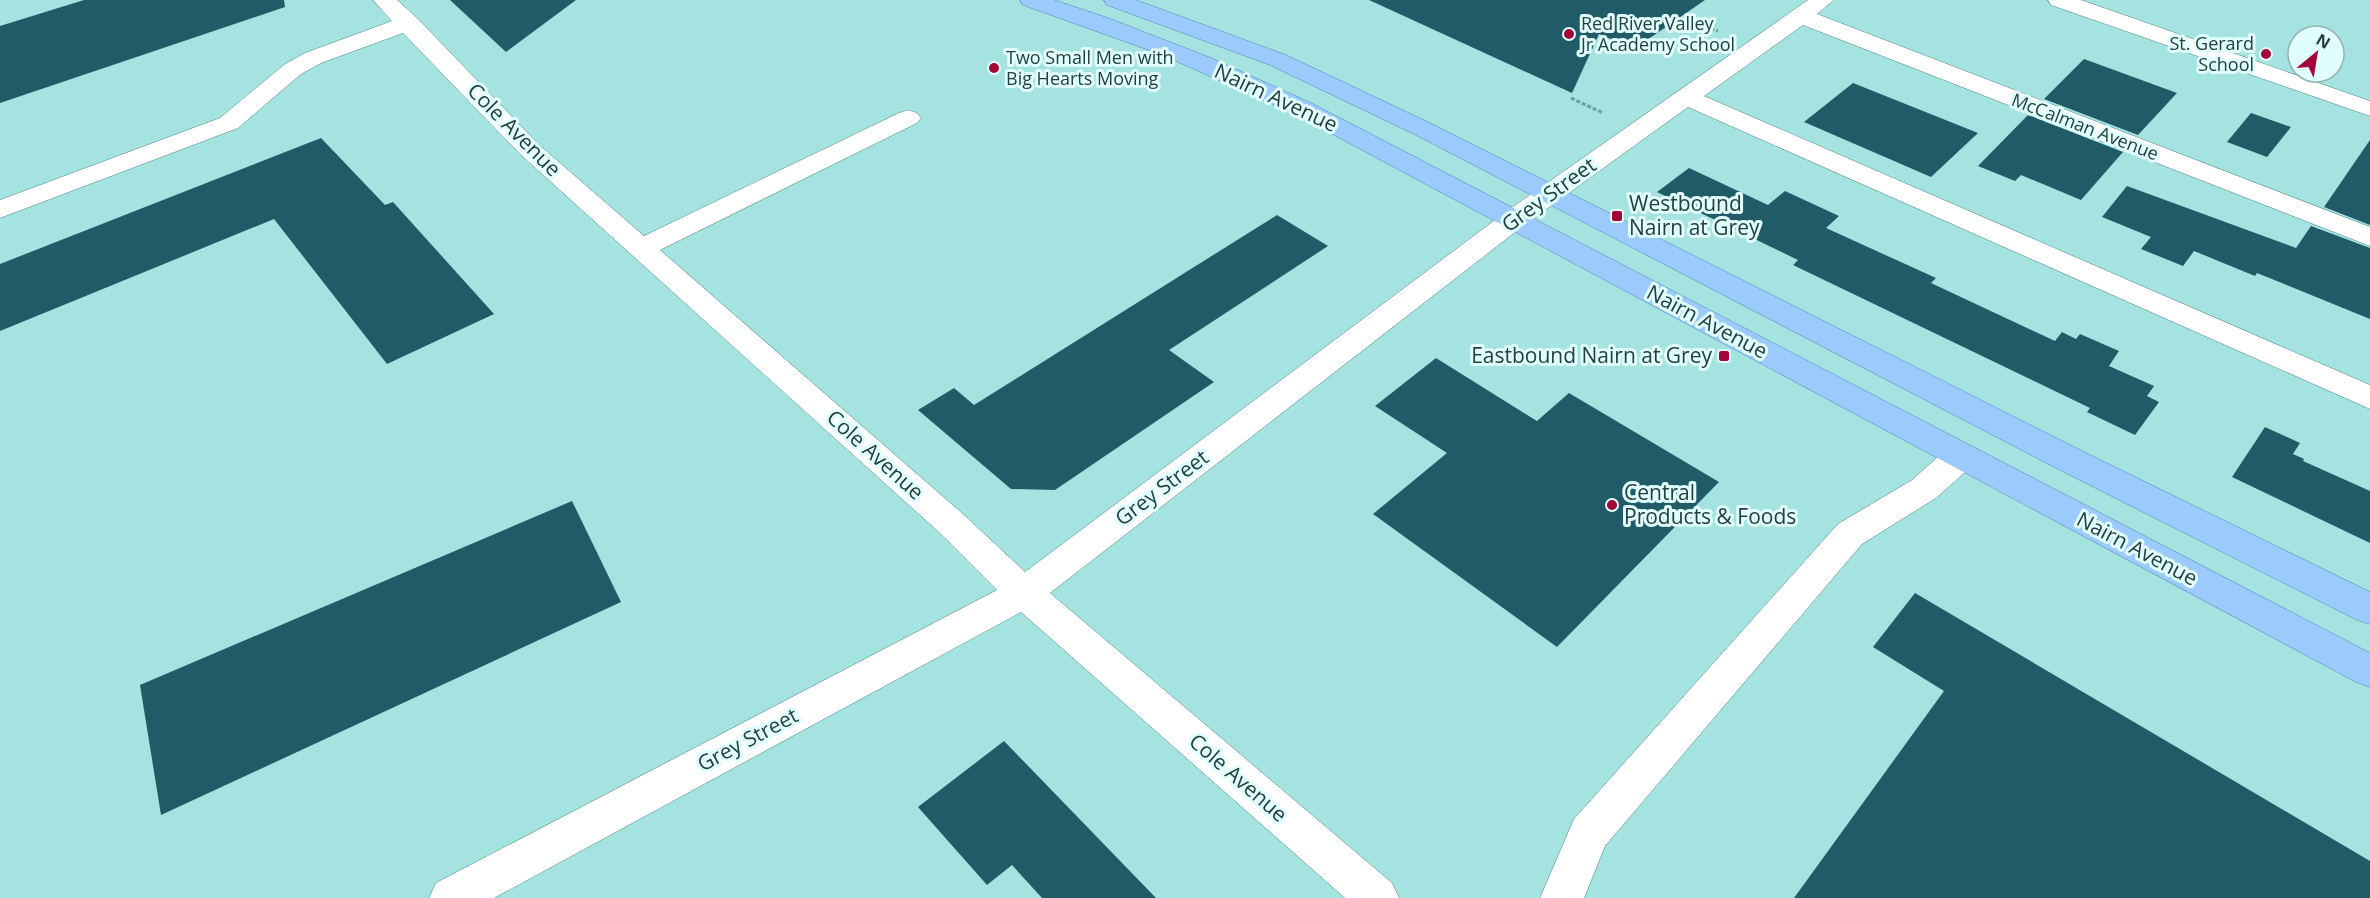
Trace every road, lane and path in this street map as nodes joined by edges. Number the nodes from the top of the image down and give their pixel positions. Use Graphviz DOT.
graph roads {
  1 [pos="384,0"];
  2 [pos="1032,0"];
  3 [pos="1115,0"];
  4 [pos="1823,0"];
  5 [pos="2059,0"];
  6 [pos="1801,16"];
  7 [pos="409,23"];
  8 [pos="1571,98"];
  9 [pos="1687,98"];
  10 [pos="2370,109"];
  11 [pos="1605,114"];
  12 [pos="908,118"];
  13 [pos="1551,193"];
  14 [pos="0,210"];
  15 [pos="1513,220"];
  16 [pos="2370,237"];
  17 [pos="641,248"];
  18 [pos="2370,398"];
  19 [pos="1961,456"];
  20 [pos="2072,461"];
  21 [pos="1024,593"];
  22 [pos="2370,609"];
  23 [pos="2370,672"];
  24 [pos="451,898"];
  25 [pos="1377,898"];
  26 [pos="1562,898"];
  1 -- 7 [label="street, Cole Avenue"];
  2 -- 15 [label="main road, Nairn Avenue"];
  3 -- 13 [label="main road, Nairn Avenue"];
  4 -- 6 [label="street, Grey Street"];
  5 -- 10 [label="street"];
  6 -- 9 [label="street, Grey Street"];
  6 -- 16 [label="street, McCalman Avenue"];
  7 -- 14 [label="street"];
  7 -- 17 [label="street, Cole Avenue"];
  8 -- 11 [label="path"];
  9 -- 13 [label="street, Grey Street"];
  9 -- 18 [label="street"];
  12 -- 17 [label="street"];
  13 -- 15 [label="street, Grey Street"];
  13 -- 20 [label="main road, Nairn Avenue"];
  15 -- 19 [label="main road, Nairn Avenue"];
  15 -- 21 [label="street, Grey Street"];
  17 -- 21 [label="street, Cole Avenue"];
  19 -- 20 [label="main road"];
  19 -- 23 [label="main road, Nairn Avenue"];
  19 -- 26 [label="street"];
  20 -- 22 [label="main road, Nairn Avenue"];
  21 -- 24 [label="street, Grey Street"];
  21 -- 25 [label="street, Cole Avenue"];
}
